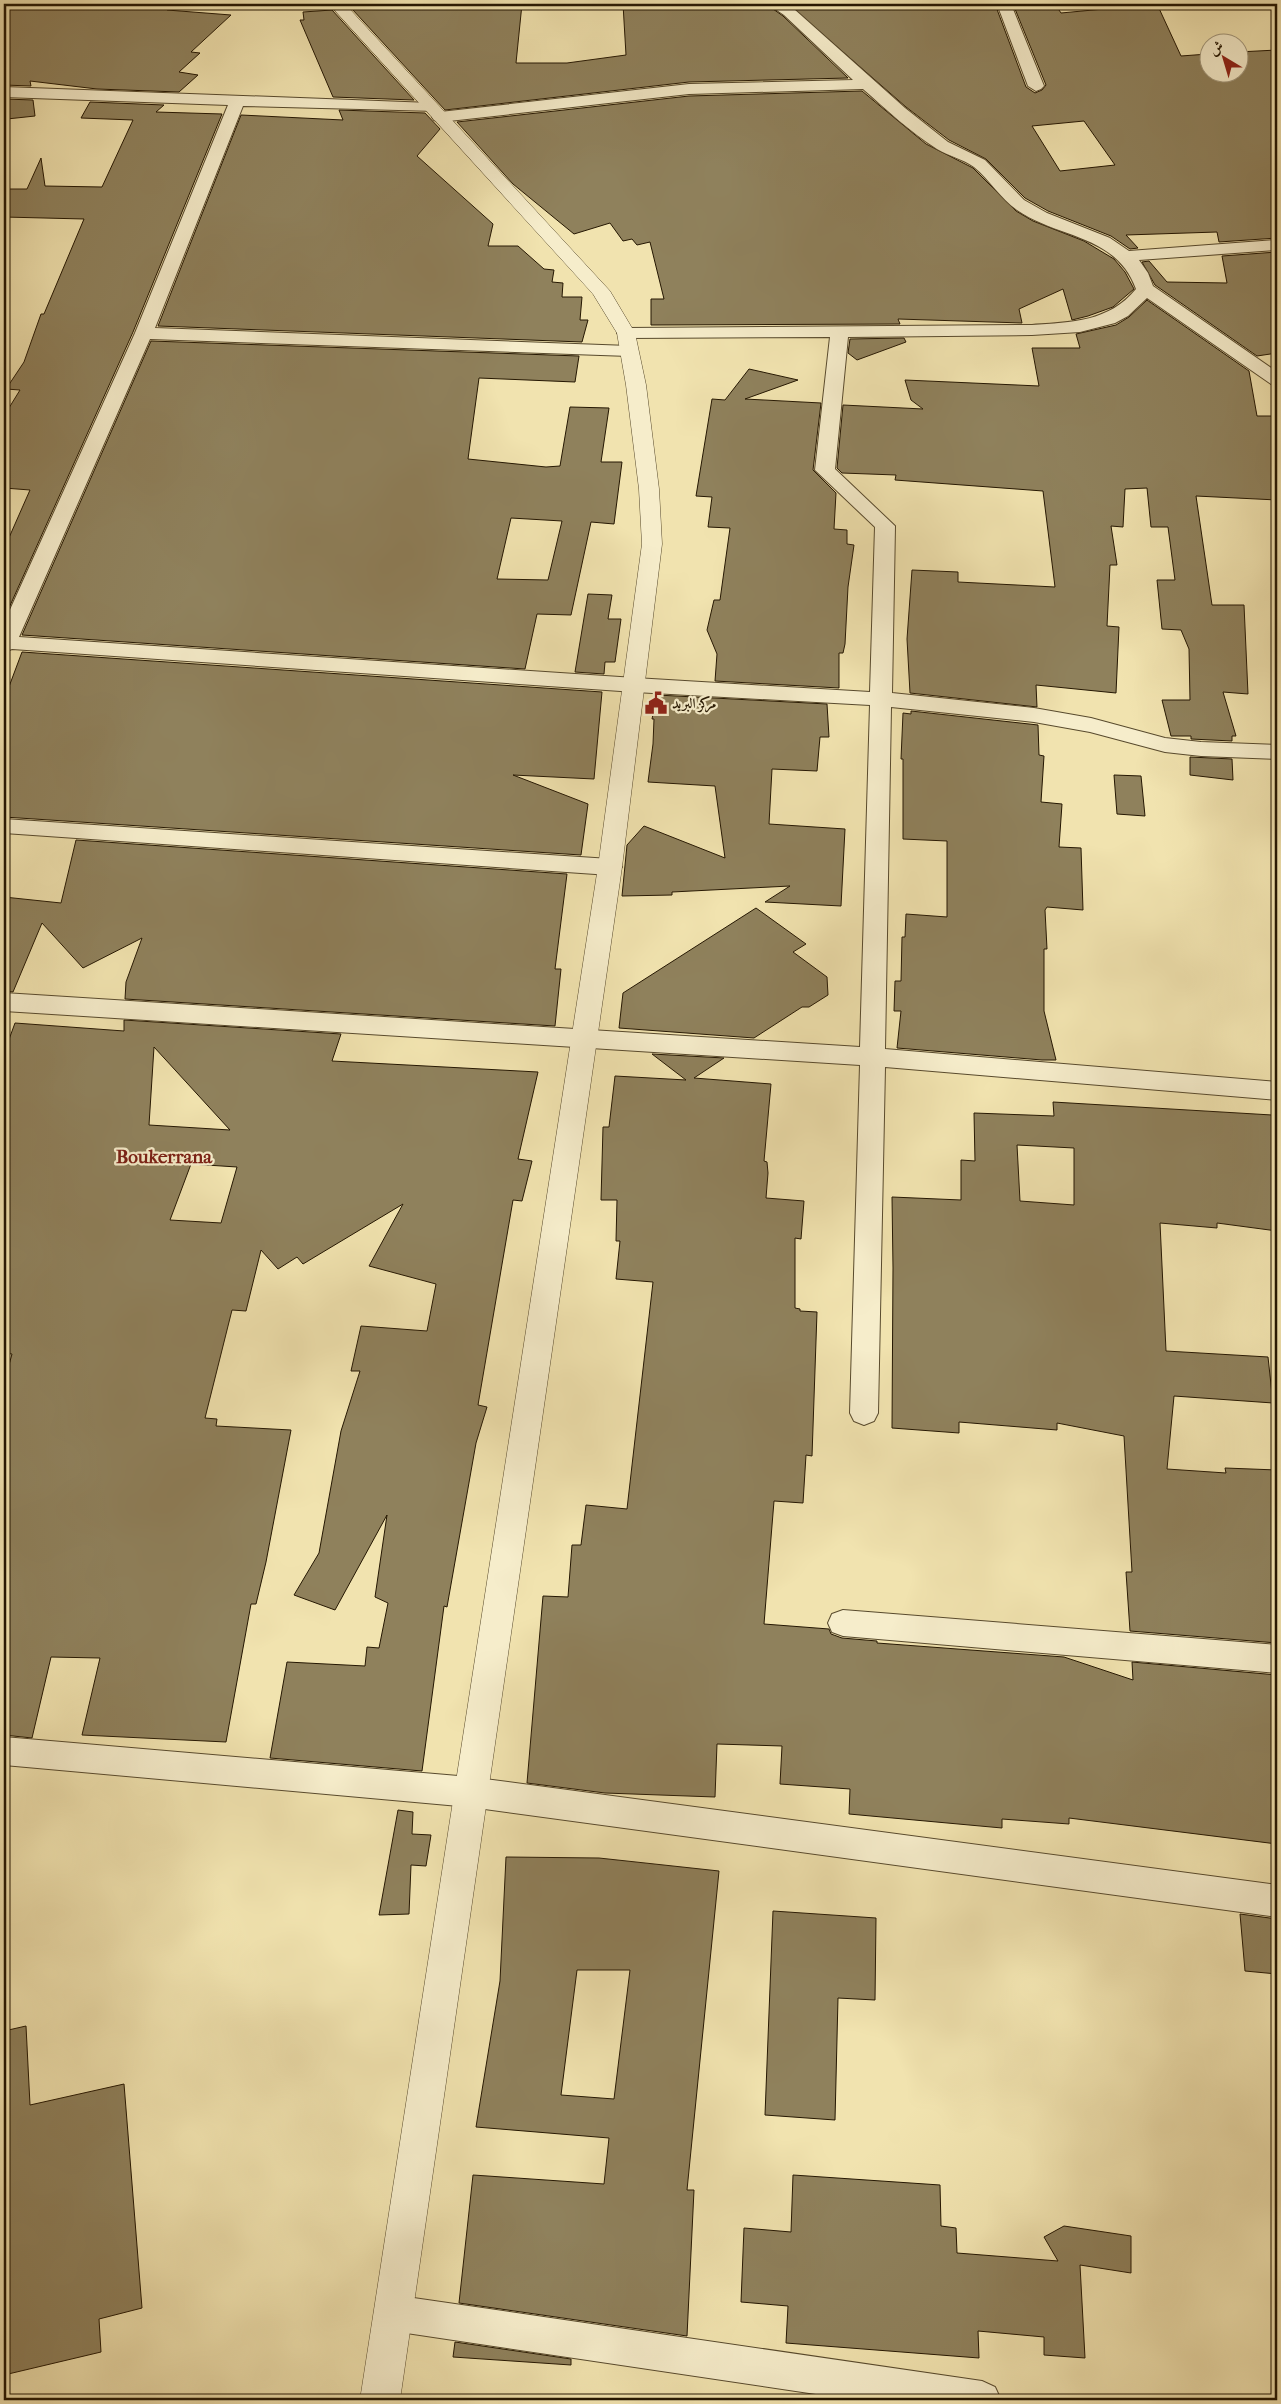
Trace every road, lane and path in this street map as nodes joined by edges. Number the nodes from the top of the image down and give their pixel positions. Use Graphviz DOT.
graph roads {
  1 [pos="337,4"];
  2 [pos="775,4"];
  3 [pos="1004,4"];
  4 [pos="865,84"];
  5 [pos="1036,86"];
  6 [pos="4,92"];
  7 [pos="238,102"];
  8 [pos="435,113"];
  9 [pos="1277,246"];
  10 [pos="1128,256"];
  11 [pos="1145,289"];
  12 [pos="840,330"];
  13 [pos="144,334"];
  14 [pos="627,342"];
  15 [pos="1277,380"];
  16 [pos="4,643"];
  17 [pos="635,685"];
  18 [pos="881,699"];
  19 [pos="1277,752"];
  20 [pos="4,826"];
  21 [pos="610,867"];
  22 [pos="4,1002"];
  23 [pos="584,1038"];
  24 [pos="871,1057"];
  25 [pos="1277,1091"];
  26 [pos="864,1413"];
  27 [pos="843,1624"];
  28 [pos="1277,1659"];
  29 [pos="4,1751"];
  30 [pos="470,1792"];
  31 [pos="1277,1901"];
  32 [pos="393,2313"];
  33 [pos="380,2400"];
  34 [pos="982,2400"];
  1 -- 8 [label="street"];
  2 -- 4 [label="street"];
  3 -- 5 [label="street"];
  4 -- 8 [label="street"];
  4 -- 10 [label="street"];
  6 -- 7 [label="street"];
  7 -- 8 [label="street"];
  7 -- 13 [label="street"];
  8 -- 14 [label="street"];
  9 -- 10 [label="street"];
  10 -- 11 [label="street"];
  11 -- 12 [label="street"];
  11 -- 15 [label="street"];
  12 -- 14 [label="street"];
  12 -- 18 [label="street"];
  13 -- 14 [label="street"];
  13 -- 16 [label="street"];
  14 -- 17 [label="street"];
  16 -- 17 [label="street"];
  17 -- 18 [label="street"];
  17 -- 21 [label="street"];
  18 -- 19 [label="street"];
  18 -- 24 [label="street"];
  20 -- 21 [label="street"];
  21 -- 23 [label="street"];
  22 -- 23 [label="street"];
  23 -- 24 [label="street"];
  23 -- 30 [label="street"];
  24 -- 25 [label="street"];
  24 -- 26 [label="street"];
  27 -- 28 [label="street"];
  29 -- 30 [label="street"];
  30 -- 31 [label="street"];
  30 -- 32 [label="street"];
  32 -- 33 [label="street"];
  32 -- 34 [label="street"];
}
